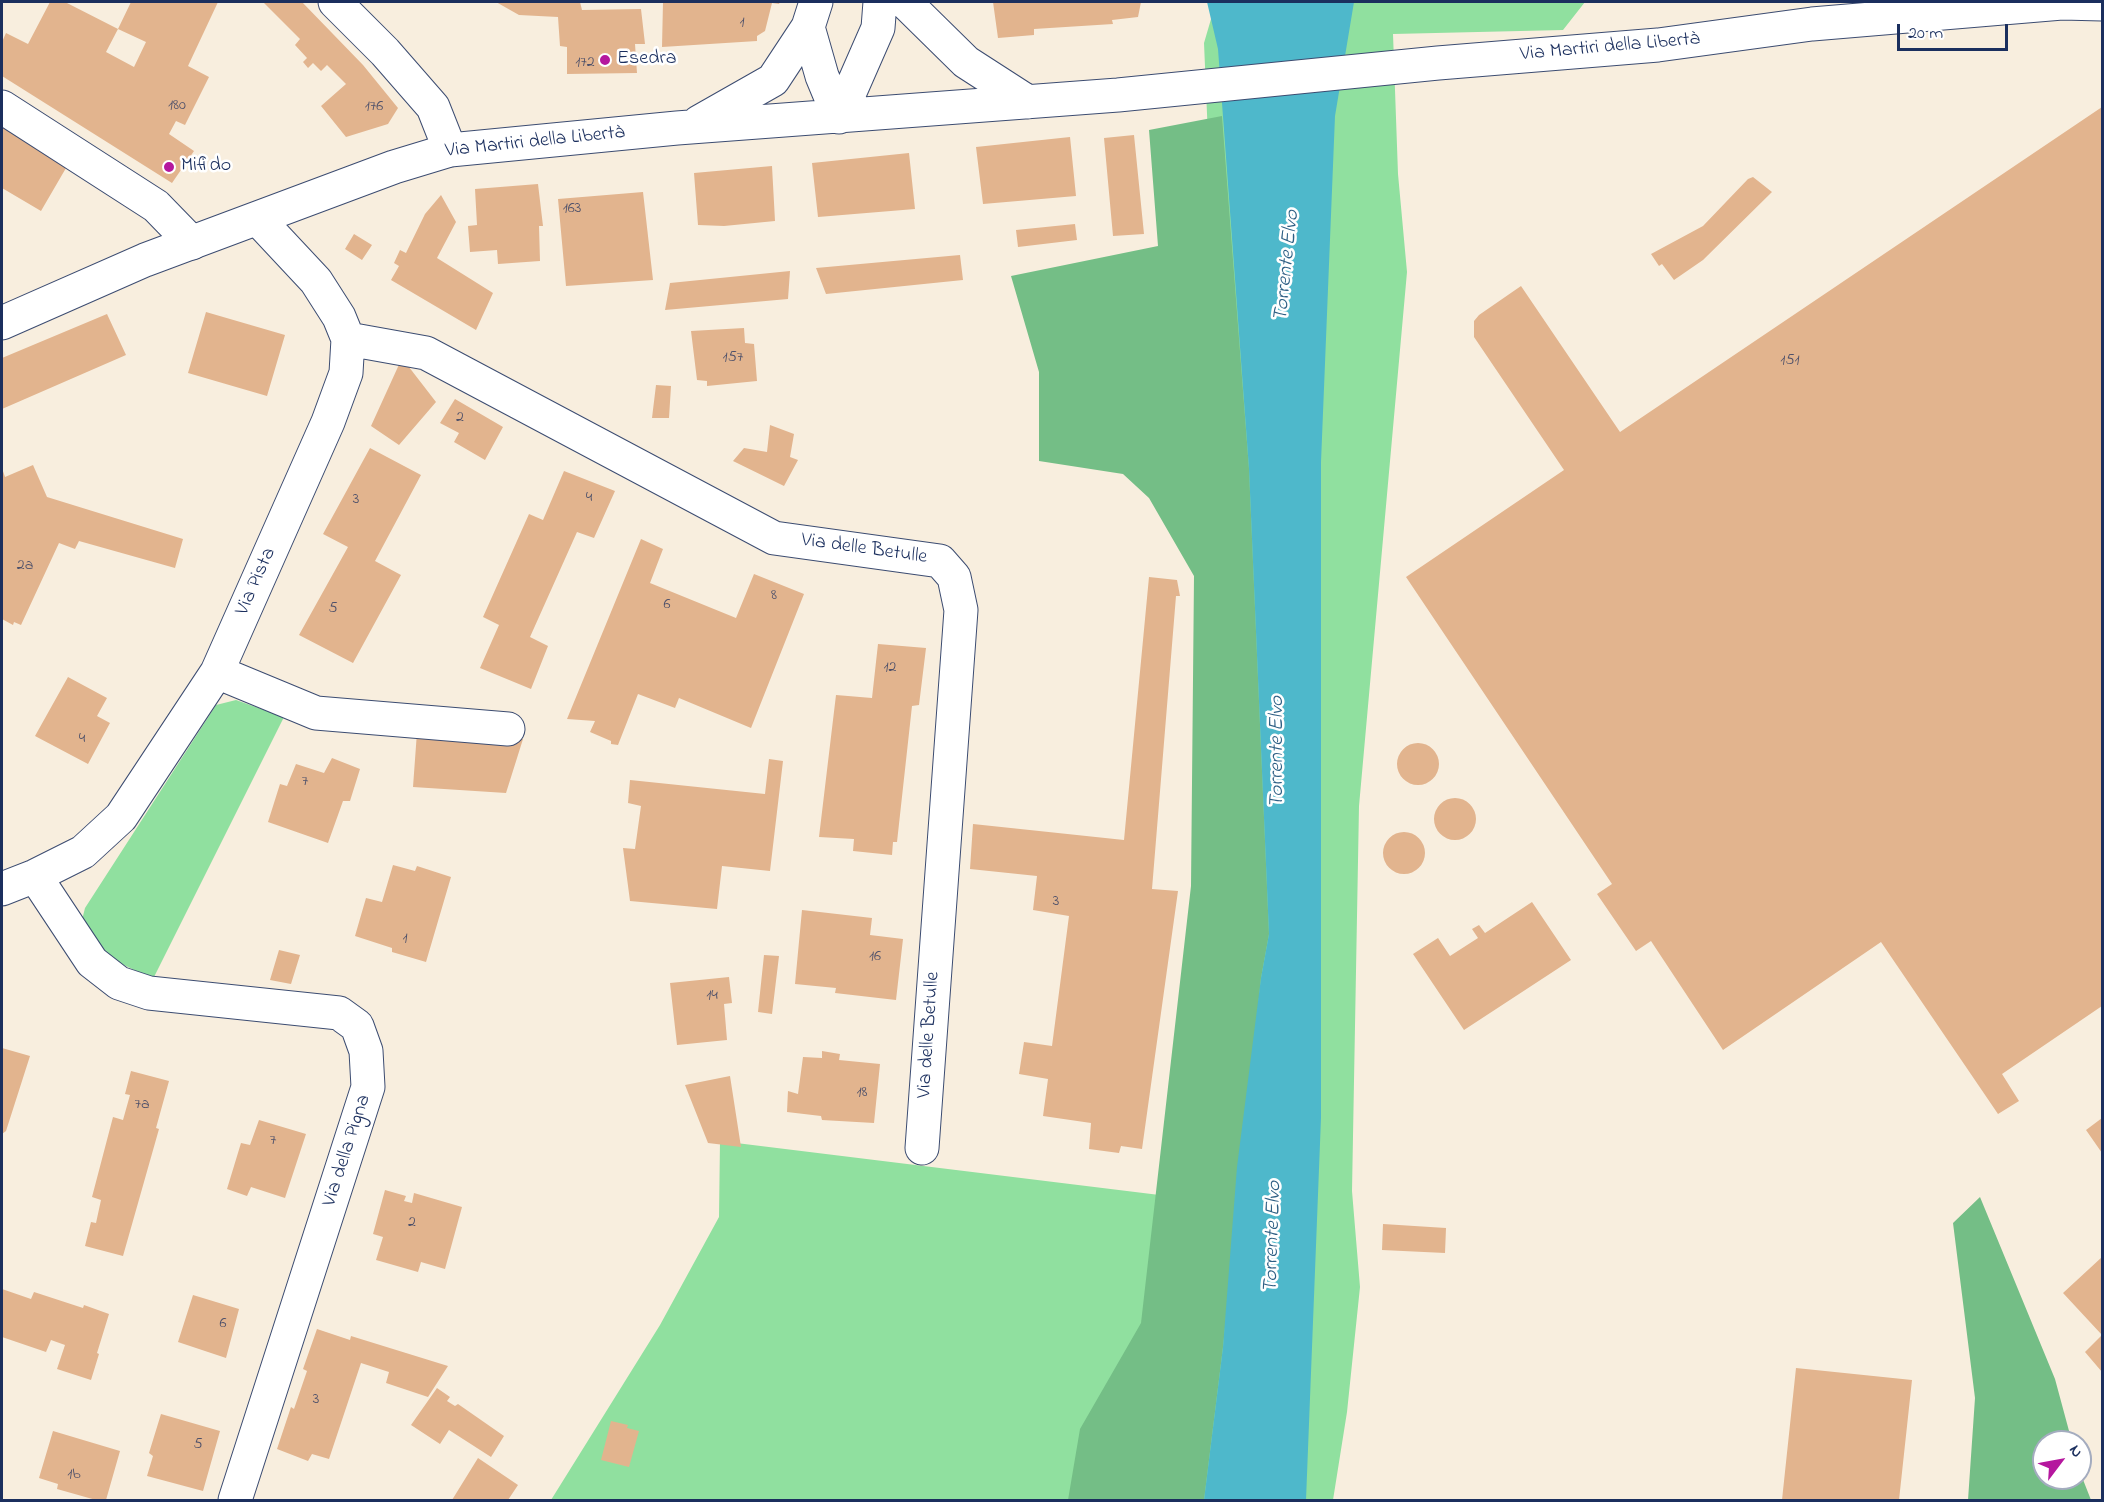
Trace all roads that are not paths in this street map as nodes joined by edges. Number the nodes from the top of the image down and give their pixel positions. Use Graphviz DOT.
graph roads {
  1 [pos="334,2"];
  2 [pos="880,2"];
  3 [pos="905,2"];
  4 [pos="2103,4"];
  5 [pos="812,14"];
  6 [pos="1028,102"];
  7 [pos="2,107"];
  8 [pos="839,117"];
  9 [pos="690,127"];
  10 [pos="450,150"];
  11 [pos="258,219"];
  12 [pos="192,243"];
  13 [pos="2,323"];
  14 [pos="348,339"];
  15 [pos="217,672"];
  16 [pos="508,729"];
  17 [pos="35,876"];
  18 [pos="2,889"];
  19 [pos="922,1148"];
  20 [pos="236,1500"];
  1 -- 10 [label="street"];
  2 -- 8 [label="street"];
  3 -- 6 [label="street"];
  4 -- 6 [label="street, Via Martiri della Libertà"];
  5 -- 8 [label="street"];
  5 -- 9 [label="street"];
  6 -- 8 [label="street, Via Martiri della Libertà"];
  7 -- 12 [label="street"];
  8 -- 9 [label="street, Via Martiri della Libertà"];
  9 -- 10 [label="street, Via Martiri della Libertà"];
  10 -- 11 [label="street, Via Martiri della Libertà"];
  11 -- 12 [label="street, Via Martiri della Libertà"];
  11 -- 14 [label="street, Via Pista"];
  12 -- 13 [label="street, Via Martiri della Libertà"];
  14 -- 15 [label="street, Via Pista"];
  14 -- 19 [label="street, Via delle Betulle"];
  15 -- 16 [label="street"];
  15 -- 17 [label="street, Via Pista"];
  17 -- 18 [label="street, Via Pista"];
  17 -- 20 [label="street, Via della Pigna"];
}
